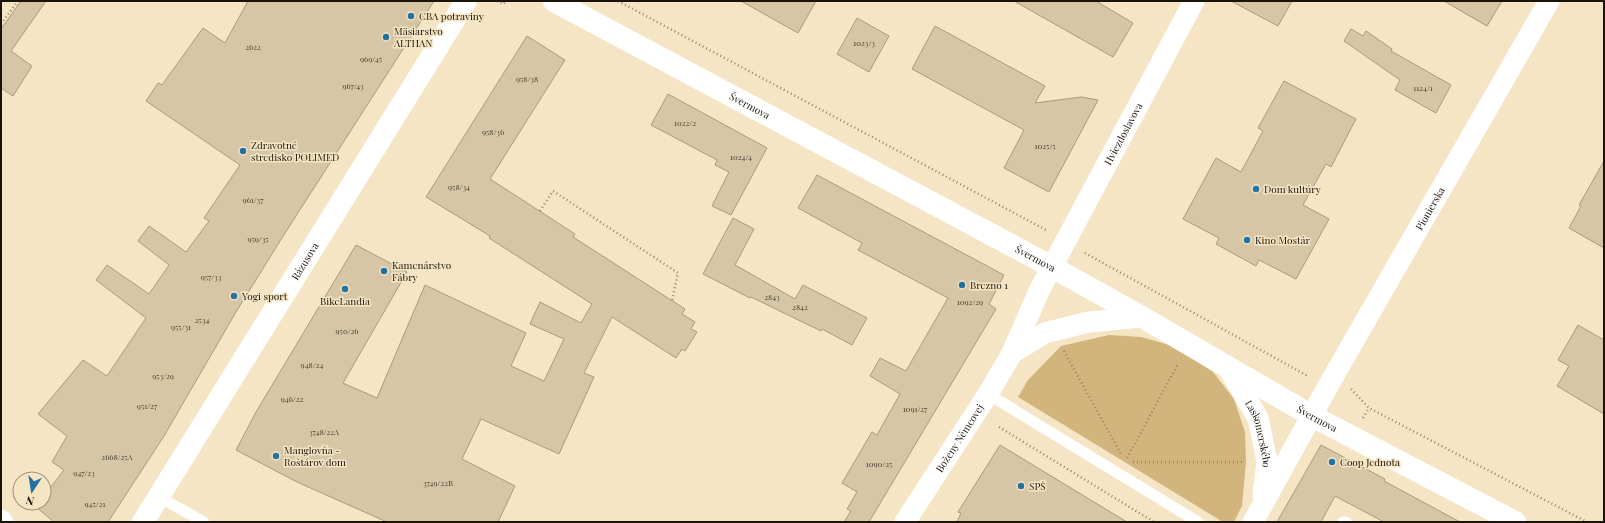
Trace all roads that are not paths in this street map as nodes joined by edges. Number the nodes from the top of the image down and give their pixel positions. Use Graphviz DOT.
graph roads {
  1 [pos="466,1"];
  2 [pos="554,1"];
  3 [pos="1194,1"];
  4 [pos="1549,1"];
  5 [pos="1052,268"];
  6 [pos="1142,317"];
  7 [pos="1012,353"];
  8 [pos="1227,366"];
  9 [pos="988,394"];
  10 [pos="1312,416"];
  11 [pos="159,497"];
  12 [pos="1257,515"];
  13 [pos="143,522"];
  14 [pos="204,522"];
  15 [pos="905,522"];
  16 [pos="1198,522"];
  17 [pos="1515,522"];
  1 -- 11 [label="street, Rázusova"];
  2 -- 5 [label="street, Švermova"];
  3 -- 5 [label="street, Hviezdoslavova"];
  4 -- 10 [label="street, Pionierska"];
  5 -- 6 [label="street, Švermova"];
  5 -- 7 [label="street, Boženy Němcovej"];
  6 -- 7 [label="street, Boženy Němcovej"];
  6 -- 8 [label="street, Švermova"];
  7 -- 9 [label="street, Boženy Němcovej"];
  8 -- 10 [label="street, Švermova"];
  8 -- 12 [label="street, Laskomerského"];
  9 -- 15 [label="street, Boženy Němcovej"];
  9 -- 16 [label="lane"];
  10 -- 12 [label="street, Laskomerského"];
  10 -- 17 [label="street, Švermova"];
  11 -- 13 [label="street, Rázusova"];
  11 -- 14 [label="lane"];
}
